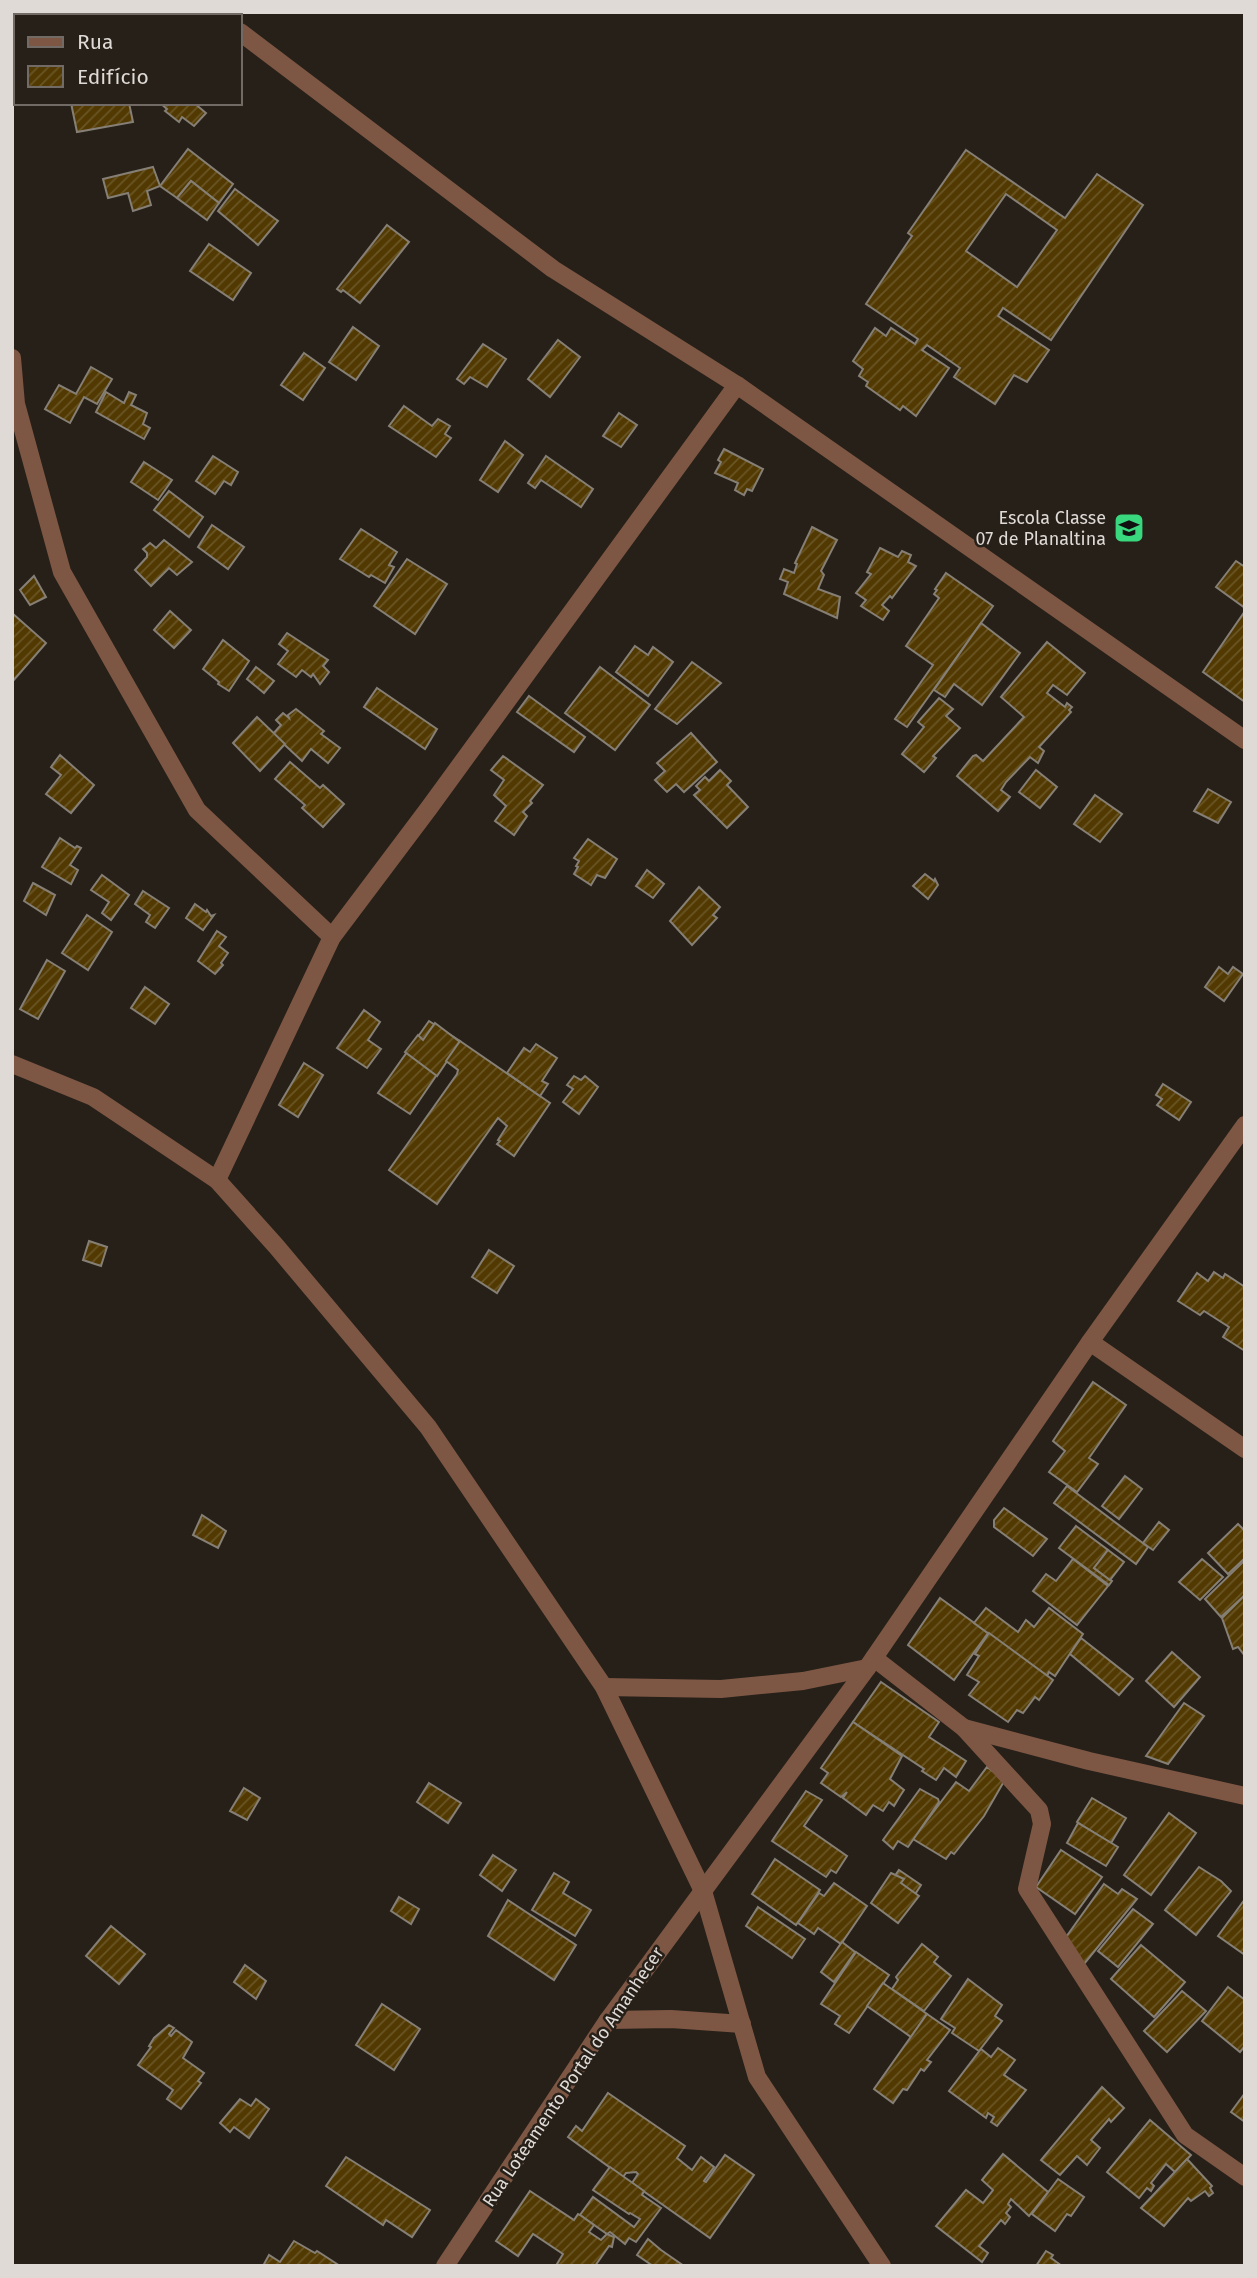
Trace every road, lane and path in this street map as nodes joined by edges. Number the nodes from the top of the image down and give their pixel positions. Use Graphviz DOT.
graph roads {
  1 [pos="242,34"];
  2 [pos="12,358"];
  3 [pos="737,385"];
  4 [pos="1245,740"];
  5 [pos="332,937"];
  6 [pos="12,1065"];
  7 [pos="1245,1125"];
  8 [pos="217,1180"];
  9 [pos="1090,1342"];
  10 [pos="1245,1449"];
  11 [pos="870,1663"];
  12 [pos="604,1687"];
  13 [pos="964,1728"];
  14 [pos="1245,1796"];
  15 [pos="703,1891"];
  16 [pos="608,2020"];
  17 [pos="742,2024"];
  18 [pos="1245,2177"];
  19 [pos="445,2266"];
  20 [pos="882,2266"];
  1 -- 3 [label="street"];
  2 -- 5 [label="street"];
  3 -- 4 [label="street"];
  3 -- 5 [label="street"];
  5 -- 8 [label="street"];
  6 -- 8 [label="street"];
  7 -- 9 [label="street, Rua Loteamento Portal do Amanhecer"];
  8 -- 12 [label="street"];
  9 -- 10 [label="street"];
  9 -- 11 [label="street, Rua Loteamento Portal do Amanhecer"];
  11 -- 12 [label="street"];
  11 -- 13 [label="street"];
  11 -- 15 [label="street, Rua Loteamento Portal do Amanhecer"];
  12 -- 15 [label="street"];
  13 -- 14 [label="street"];
  13 -- 18 [label="street"];
  15 -- 16 [label="street, Rua Loteamento Portal do Amanhecer"];
  15 -- 17 [label="street"];
  16 -- 17 [label="street"];
  16 -- 19 [label="street, Rua Loteamento Portal do Amanhecer"];
  17 -- 20 [label="street"];
}
